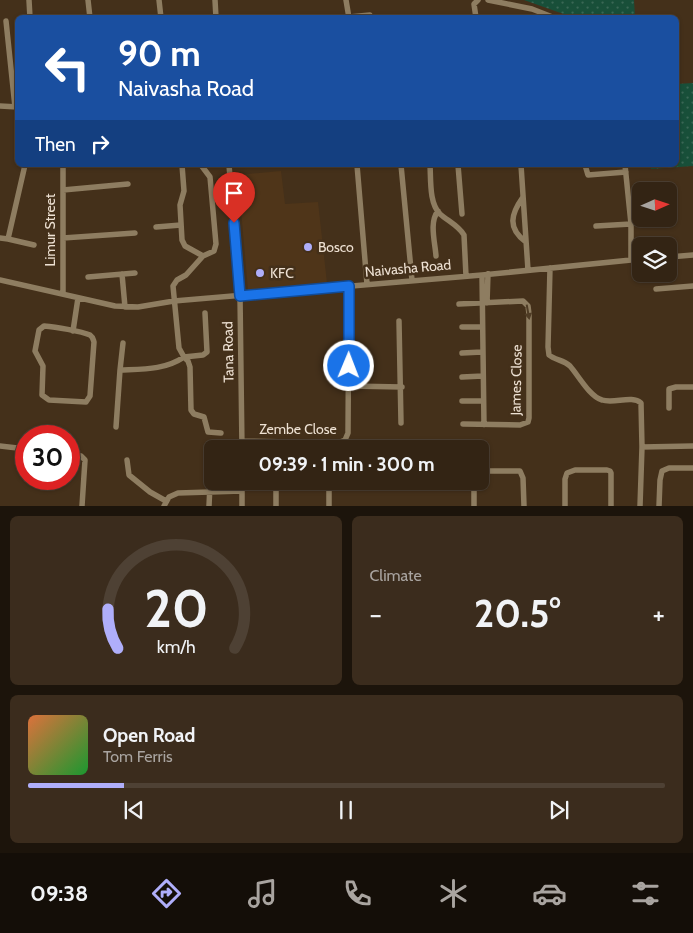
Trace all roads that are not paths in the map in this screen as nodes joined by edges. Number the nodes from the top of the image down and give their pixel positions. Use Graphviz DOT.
graph roads {
  1 [pos="29,0"];
  2 [pos="88,0"];
  3 [pos="159,0"];
  4 [pos="215,0"];
  5 [pos="346,0"];
  6 [pos="478,0"];
  7 [pos="488,0"];
  8 [pos="30,15"];
  9 [pos="90,15"];
  10 [pos="161,15"];
  11 [pos="216,15"];
  12 [pos="349,15"];
  13 [pos="476,15"];
  14 [pos="547,15"];
  15 [pos="6,21"];
  16 [pos="15,98"];
  17 [pos="0,106"];
  18 [pos="15,107"];
  19 [pos="25,167"];
  20 [pos="63,167"];
  21 [pos="182,167"];
  22 [pos="202,167"];
  23 [pos="229,167"];
  24 [pos="357,167"];
  25 [pos="401,167"];
  26 [pos="430,167"];
  27 [pos="458,167"];
  28 [pos="521,167"];
  29 [pos="585,167"];
  30 [pos="625,167"];
  31 [pos="626,172"];
  32 [pos="128,184"];
  33 [pos="63,190"];
  34 [pos="523,197"];
  35 [pos="438,211"];
  36 [pos="462,214"];
  37 [pos="630,224"];
  38 [pos="181,225"];
  39 [pos="596,226"];
  40 [pos="156,227"];
  41 [pos="135,233"];
  42 [pos="0,238"];
  43 [pos="63,238"];
  44 [pos="8,239"];
  45 [pos="526,242"];
  46 [pos="34,245"];
  47 [pos="693,255"];
  48 [pos="203,256"];
  49 [pos="436,256"];
  50 [pos="677,256"];
  51 [pos="631,260"];
  52 [pos="550,268"];
  53 [pos="528,270"];
  54 [pos="135,273"];
  55 [pos="122,274"];
  56 [pos="485,275"];
  57 [pos="466,276"];
  58 [pos="88,277"];
  59 [pos="0,280"];
  60 [pos="412,280"];
  61 [pos="367,284"];
  62 [pos="349,286"];
  63 [pos="693,286"];
  64 [pos="656,288"];
  65 [pos="63,294"];
  66 [pos="240,296"];
  67 [pos="78,298"];
  68 [pos="174,301"];
  69 [pos="485,303"];
  70 [pos="460,304"];
  71 [pos="125,307"];
  72 [pos="205,313"];
  73 [pos="399,321"];
  74 [pos="462,327"];
  75 [pos="482,327"];
  76 [pos="73,331"];
  77 [pos="123,343"];
  78 [pos="482,352"];
  79 [pos="462,353"];
  80 [pos="184,357"];
  81 [pos="120,370"];
  82 [pos="483,376"];
  83 [pos="462,377"];
  84 [pos="350,386"];
  85 [pos="402,387"];
  86 [pos="693,387"];
  87 [pos="462,401"];
  88 [pos="483,401"];
  89 [pos="669,408"];
  90 [pos="401,423"];
  91 [pos="463,424"];
  92 [pos="484,425"];
  93 [pos="116,427"];
  94 [pos="221,433"];
  95 [pos="242,440"];
  96 [pos="345,440"];
  97 [pos="0,446"];
  98 [pos="693,446"];
  99 [pos="15,448"];
  100 [pos="642,448"];
  101 [pos="80,456"];
  102 [pos="127,460"];
  103 [pos="693,468"];
  104 [pos="489,471"];
  105 [pos="276,490"];
  106 [pos="329,490"];
  107 [pos="474,490"];
  108 [pos="242,491"];
  109 [pos="209,492"];
  110 [pos="165,503"];
  111 [pos="82,506"];
  112 [pos="208,506"];
  113 [pos="242,506"];
  114 [pos="276,506"];
  115 [pos="330,506"];
  116 [pos="474,506"];
  117 [pos="524,506"];
  118 [pos="565,506"];
  119 [pos="611,506"];
  120 [pos="640,506"];
  121 [pos="659,506"];
  1 -- 8 [label="street"];
  2 -- 9 [label="street"];
  3 -- 10 [label="street"];
  4 -- 11 [label="street"];
  5 -- 12 [label="street"];
  6 -- 13 [label="street"];
  7 -- 14 [label="street"];
  15 -- 16 [label="street"];
  17 -- 18 [label="street"];
  19 -- 44 [label="street"];
  20 -- 33 [label="street, Limur Street"];
  21 -- 38 [label="street"];
  22 -- 48 [label="street"];
  23 -- 66 [label="street, Tana Road"];
  24 -- 61 [label="street"];
  25 -- 60 [label="street"];
  26 -- 35 [label="street"];
  27 -- 36 [label="street"];
  28 -- 34 [label="street"];
  29 -- 31 [label="street"];
  30 -- 31 [label="street"];
  31 -- 37 [label="street"];
  32 -- 33 [label="street"];
  33 -- 43 [label="street, Limur Street"];
  34 -- 45 [label="street"];
  34 -- 45 [label="street"];
  35 -- 49 [label="street"];
  35 -- 57 [label="street"];
  37 -- 39 [label="street"];
  37 -- 51 [label="street"];
  38 -- 40 [label="street"];
  38 -- 48 [label="street"];
  41 -- 43 [label="street"];
  42 -- 44 [label="street"];
  43 -- 65 [label="street, Limur Street"];
  44 -- 46 [label="street"];
  45 -- 53 [label="street"];
  47 -- 50 [label="street"];
  48 -- 68 [label="street"];
  51 -- 52 [label="street, Naivasha Road"];
  52 -- 53 [label="street, Naivasha Road"];
  52 -- 100 [label="street"];
  53 -- 56 [label="street, Naivasha Road"];
  54 -- 55 [label="street"];
  55 -- 58 [label="street"];
  55 -- 71 [label="street"];
  56 -- 57 [label="street, Naivasha Road"];
  56 -- 69 [label="street"];
  57 -- 60 [label="street, Naivasha Road"];
  59 -- 65 [label="street, Naivasha Road"];
  60 -- 61 [label="street, Naivasha Road"];
  61 -- 62 [label="street, Naivasha Road"];
  62 -- 66 [label="street, Naivasha Road"];
  62 -- 84 [label="street"];
  63 -- 64 [label="street"];
  65 -- 67 [label="street, Naivasha Road"];
  66 -- 68 [label="street, Naivasha Road"];
  66 -- 95 [label="street, Tana Road"];
  67 -- 71 [label="street, Naivasha Road"];
  67 -- 76 [label="street"];
  68 -- 71 [label="street, Naivasha Road"];
  68 -- 80 [label="street"];
  69 -- 70 [label="street"];
  69 -- 75 [label="street"];
  69 -- 92 [label="street, James Close, one-way"];
  72 -- 80 [label="street"];
  73 -- 85 [label="street"];
  74 -- 75 [label="street"];
  75 -- 78 [label="street"];
  76 -- 76 [label="street"];
  77 -- 81 [label="street"];
  78 -- 79 [label="street"];
  78 -- 82 [label="street"];
  80 -- 81 [label="street"];
  80 -- 94 [label="street"];
  81 -- 93 [label="street"];
  82 -- 83 [label="street"];
  82 -- 88 [label="street"];
  84 -- 85 [label="street"];
  84 -- 96 [label="street, Zembe Close"];
  85 -- 90 [label="street"];
  86 -- 89 [label="street"];
  87 -- 88 [label="street"];
  88 -- 92 [label="street"];
  91 -- 92 [label="street"];
  97 -- 99 [label="street"];
  98 -- 100 [label="street"];
  100 -- 120 [label="street"];
  101 -- 111 [label="street"];
  102 -- 110 [label="street"];
  103 -- 121 [label="street"];
  104 -- 117 [label="street"];
  105 -- 114 [label="street"];
  106 -- 115 [label="street"];
  107 -- 116 [label="street"];
  108 -- 109 [label="street"];
  108 -- 113 [label="street"];
  109 -- 110 [label="street"];
  109 -- 112 [label="street"];
  118 -- 119 [label="street"];
}
